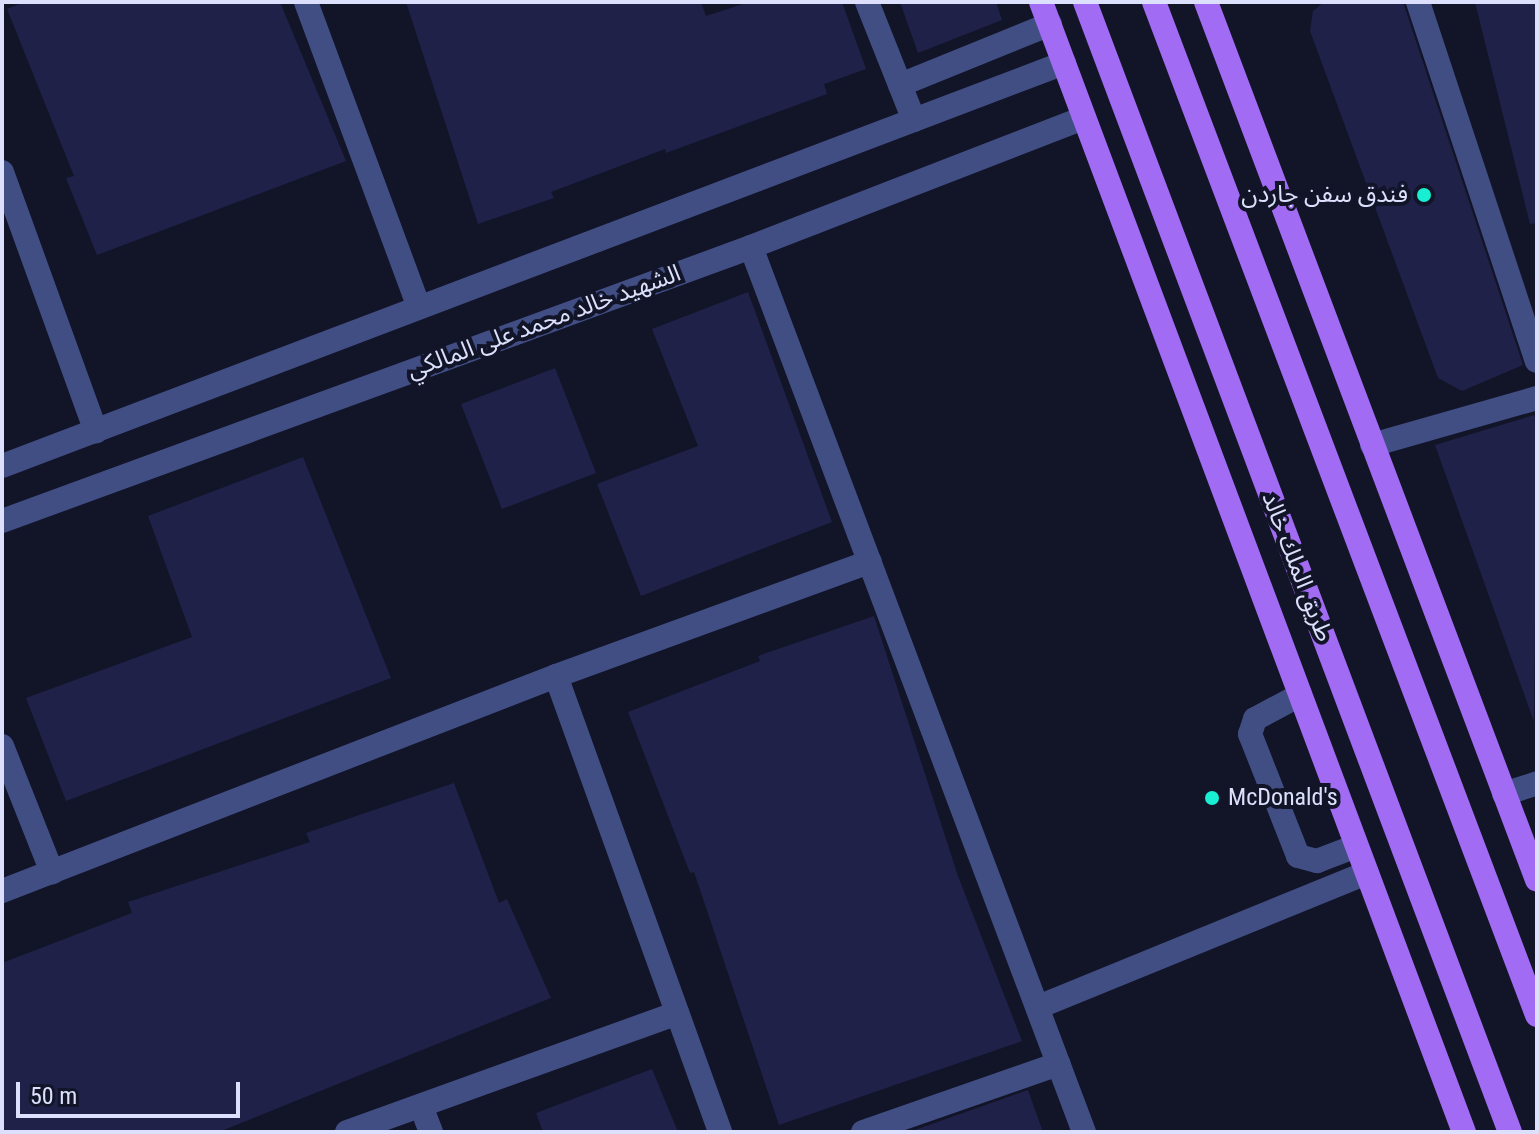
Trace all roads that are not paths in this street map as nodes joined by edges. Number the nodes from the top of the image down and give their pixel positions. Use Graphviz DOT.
graph roads {
  1 [pos="306,2"];
  2 [pos="867,2"];
  3 [pos="1085,2"];
  4 [pos="1154,2"];
  5 [pos="1206,2"];
  6 [pos="1418,2"];
  7 [pos="1046,13"];
  8 [pos="1064,63"];
  9 [pos="900,85"];
  10 [pos="1084,118"];
  11 [pos="914,120"];
  12 [pos="2,172"];
  13 [pos="751,247"];
  14 [pos="419,307"];
  15 [pos="1537,361"];
  16 [pos="1537,398"];
  17 [pos="96,431"];
  18 [pos="1372,445"];
  19 [pos="2,466"];
  20 [pos="2,521"];
  21 [pos="870,562"];
  22 [pos="556,676"];
  23 [pos="1300,695"];
  24 [pos="2,746"];
  25 [pos="1537,783"];
  26 [pos="1504,794"];
  27 [pos="1356,846"];
  28 [pos="52,872"];
  29 [pos="1367,873"];
  30 [pos="1537,880"];
  31 [pos="2,891"];
  32 [pos="1038,1007"];
  33 [pos="677,1013"];
  34 [pos="1537,1015"];
  35 [pos="1058,1064"];
  36 [pos="421,1106"];
  37 [pos="347,1132"];
  38 [pos="431,1132"];
  39 [pos="720,1132"];
  40 [pos="863,1132"];
  41 [pos="1084,1132"];
  42 [pos="1464,1132"];
  43 [pos="1510,1132"];
  1 -- 14 [label="street"];
  2 -- 9 [label="street"];
  3 -- 43 [label="main road, طريق الملك خالد"];
  4 -- 34 [label="main road"];
  5 -- 18 [label="main road"];
  6 -- 15 [label="street"];
  7 -- 8 [label="main road"];
  7 -- 9 [label="street"];
  8 -- 10 [label="main road"];
  8 -- 11 [label="street"];
  9 -- 11 [label="street"];
  10 -- 13 [label="street, الشهيد خالد محمد على المالكي"];
  10 -- 23 [label="main road"];
  11 -- 14 [label="street"];
  12 -- 17 [label="street"];
  13 -- 20 [label="street, الشهيد خالد محمد على المالكي"];
  13 -- 21 [label="street"];
  14 -- 17 [label="street"];
  16 -- 18 [label="street"];
  17 -- 19 [label="street"];
  18 -- 26 [label="main road"];
  21 -- 22 [label="street"];
  21 -- 32 [label="street"];
  22 -- 28 [label="street"];
  22 -- 33 [label="street"];
  23 -- 27 [label="main road"];
  23 -- 27 [label="street"];
  24 -- 28 [label="street"];
  25 -- 26 [label="street"];
  26 -- 30 [label="main road"];
  27 -- 29 [label="main road"];
  28 -- 31 [label="street"];
  29 -- 32 [label="street"];
  29 -- 42 [label="main road"];
  32 -- 35 [label="street"];
  33 -- 36 [label="street"];
  33 -- 39 [label="street"];
  35 -- 40 [label="street"];
  35 -- 41 [label="street"];
  36 -- 37 [label="street"];
  36 -- 38 [label="street"];
}
